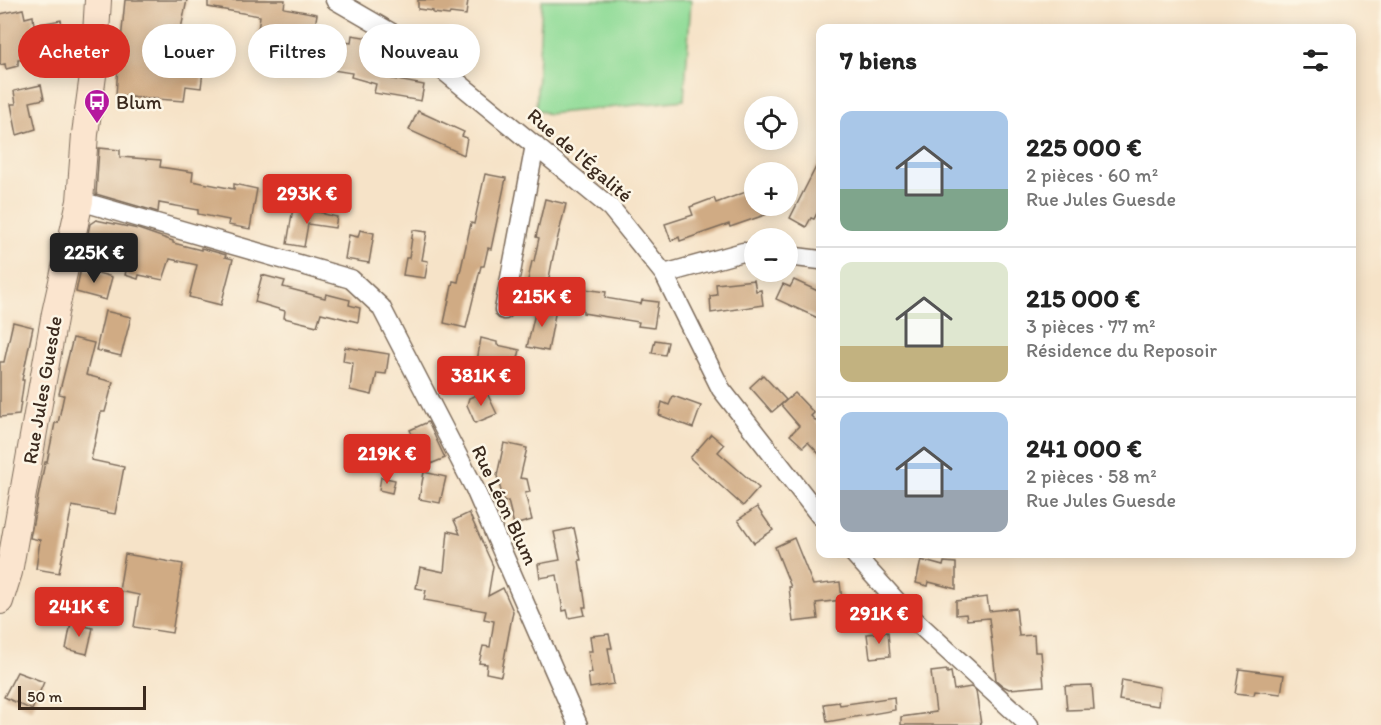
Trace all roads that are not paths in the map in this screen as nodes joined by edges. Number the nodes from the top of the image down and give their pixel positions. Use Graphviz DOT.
graph roads {
  1 [pos="98,0"];
  2 [pos="335,0"];
  3 [pos="535,145"];
  4 [pos="80,201"];
  5 [pos="744,252"];
  6 [pos="798,257"];
  7 [pos="816,259"];
  8 [pos="664,274"];
  9 [pos="504,310"];
  10 [pos="816,511"];
  11 [pos="858,558"];
  12 [pos="0,601"];
  13 [pos="578,725"];
  14 [pos="1029,725"];
  1 -- 4 [label="street, Rue Jules Guesde"];
  2 -- 3 [label="street, Rue de l'Égalité"];
  3 -- 8 [label="street, Rue de l'Égalité"];
  3 -- 9 [label="street"];
  4 -- 12 [label="street, Rue Jules Guesde"];
  4 -- 13 [label="street, Rue Léon Blum"];
  5 -- 8 [label="street"];
  6 -- 7 [label="street"];
  8 -- 10 [label="street, Rue de l'Égalité"];
  11 -- 14 [label="street"];
}
